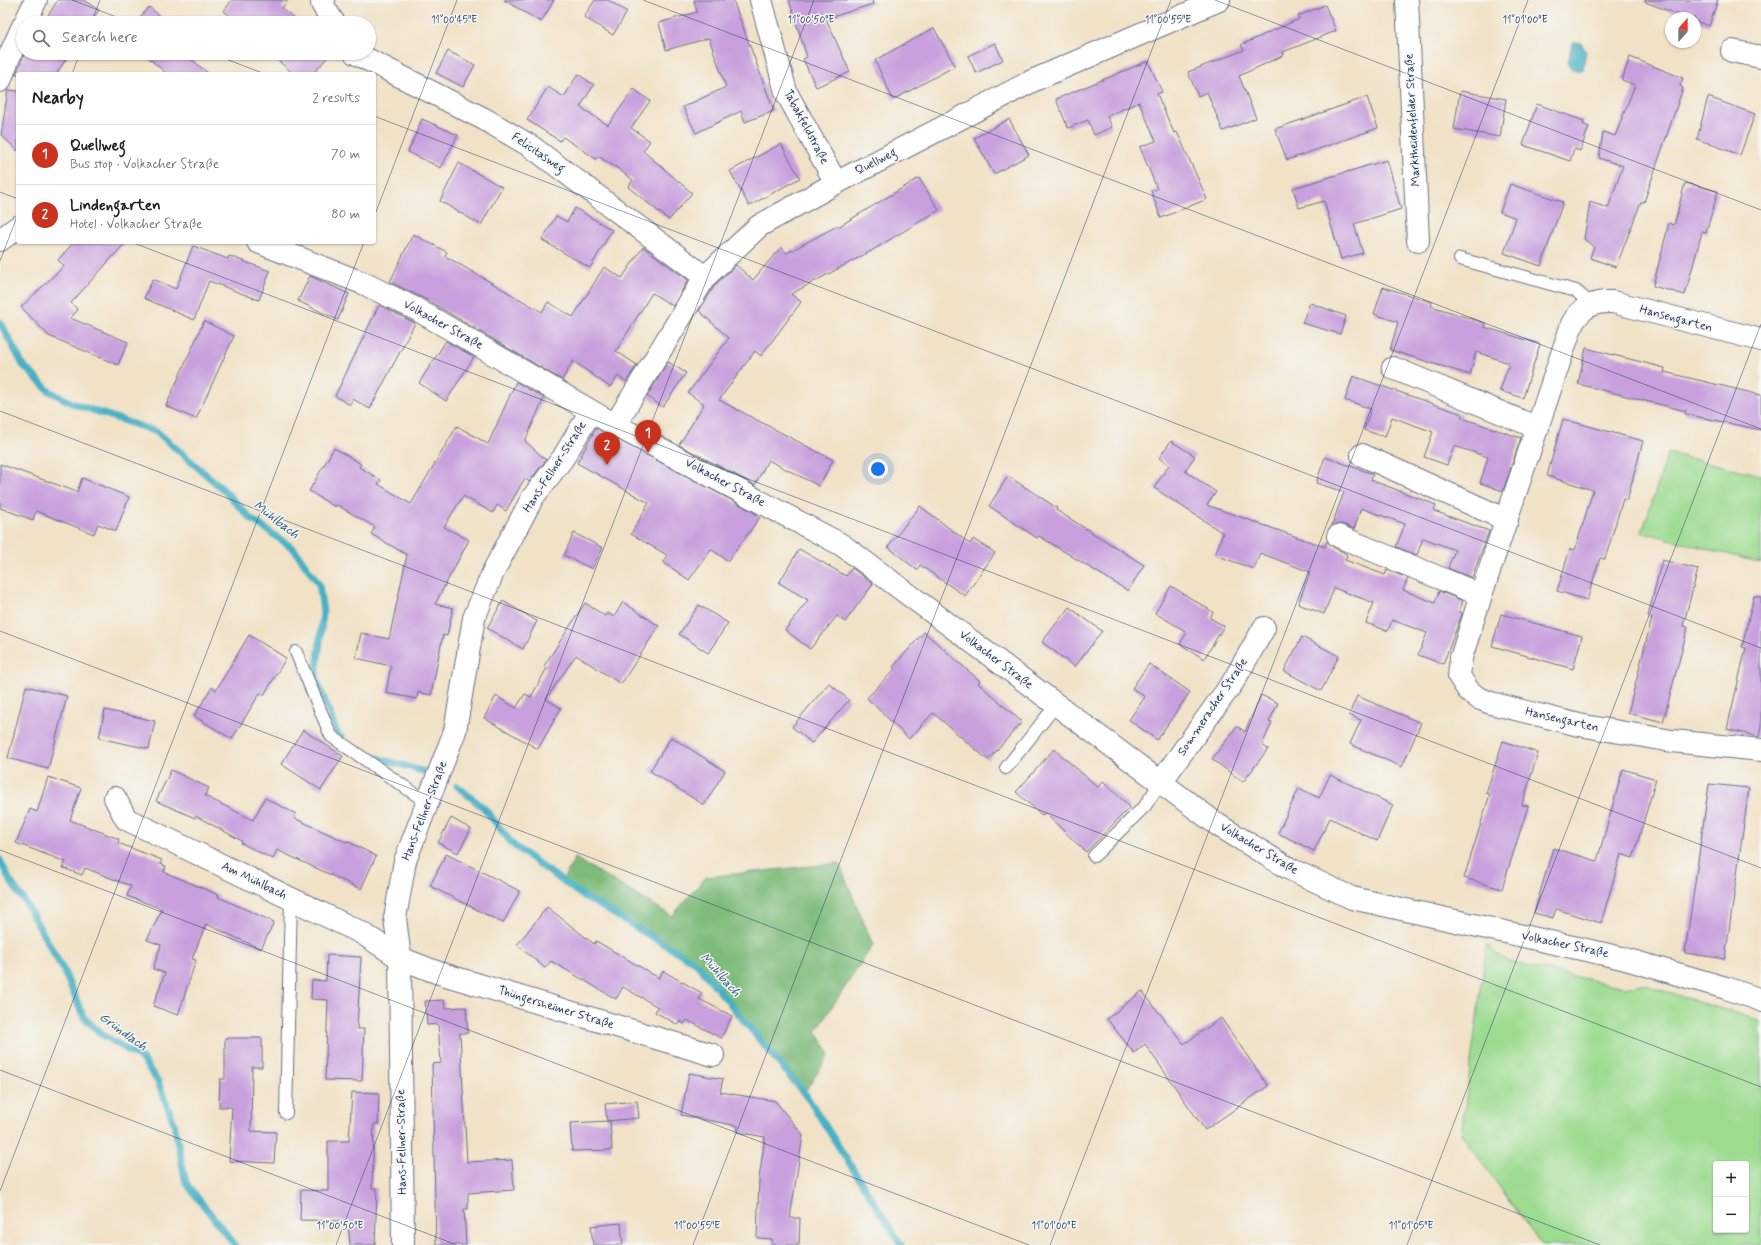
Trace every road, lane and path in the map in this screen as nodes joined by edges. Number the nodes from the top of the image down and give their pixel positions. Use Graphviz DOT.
graph roads {
  1 [pos="36,0"];
  2 [pos="324,0"];
  3 [pos="761,0"];
  4 [pos="1219,0"];
  5 [pos="1407,0"];
  6 [pos="28,16"];
  7 [pos="330,16"];
  8 [pos="16,41"];
  9 [pos="1732,51"];
  10 [pos="1761,57"];
  11 [pos="369,60"];
  12 [pos="1,72"];
  13 [pos="836,183"];
  14 [pos="16,228"];
  15 [pos="0,240"];
  16 [pos="1418,241"];
  17 [pos="263,244"];
  18 [pos="1460,259"];
  19 [pos="705,277"];
  20 [pos="1592,304"];
  21 [pos="1761,340"];
  22 [pos="1393,368"];
  23 [pos="591,411"];
  24 [pos="615,425"];
  25 [pos="1538,428"];
  26 [pos="1362,455"];
  27 [pos="1507,520"];
  28 [pos="1338,536"];
  29 [pos="1481,594"];
  30 [pos="1264,628"];
  31 [pos="296,652"];
  32 [pos="1056,705"];
  33 [pos="1761,750"];
  34 [pos="1006,768"];
  35 [pos="1160,783"];
  36 [pos="115,798"];
  37 [pos="428,803"];
  38 [pos="1094,856"];
  39 [pos="291,898"];
  40 [pos="400,958"];
  41 [pos="1761,1000"];
  42 [pos="713,1055"];
  43 [pos="286,1114"];
  44 [pos="403,1245"];
  1 -- 6 [label="street"];
  2 -- 7 [label="street"];
  3 -- 13 [label="street, Tabakfeldstraße"];
  4 -- 13 [label="street, Quellweg"];
  5 -- 16 [label="street, Marktheidenfelder Straße"];
  8 -- 12 [label="street"];
  9 -- 10 [label="street"];
  11 -- 19 [label="street, Felicitasweg"];
  13 -- 19 [label="street, Quellweg"];
  14 -- 15 [label="street"];
  17 -- 23 [label="street, Volkacher Straße"];
  18 -- 20 [label="lane"];
  19 -- 24 [label="street, Quellweg"];
  20 -- 21 [label="street, Hansengarten"];
  20 -- 25 [label="street, Hansengarten"];
  22 -- 25 [label="street"];
  23 -- 24 [label="street, Volkacher Straße"];
  23 -- 37 [label="street, Hans-Fellner-Straße"];
  24 -- 32 [label="street, Volkacher Straße"];
  25 -- 27 [label="street, Hansengarten"];
  26 -- 27 [label="street"];
  27 -- 29 [label="street, Hansengarten"];
  28 -- 29 [label="street"];
  29 -- 33 [label="street, Hansengarten"];
  30 -- 35 [label="street, Sommeracher Straße"];
  31 -- 37 [label="lane"];
  32 -- 34 [label="lane"];
  32 -- 35 [label="street, Volkacher Straße"];
  35 -- 38 [label="lane"];
  35 -- 41 [label="street, Volkacher Straße"];
  36 -- 39 [label="street, Am Mühlbach"];
  37 -- 40 [label="street, Hans-Fellner-Straße"];
  39 -- 40 [label="street, Am Mühlbach"];
  39 -- 43 [label="lane"];
  40 -- 42 [label="street, Thüngersheimer Straße"];
  40 -- 44 [label="street, Hans-Fellner-Straße"];
}
